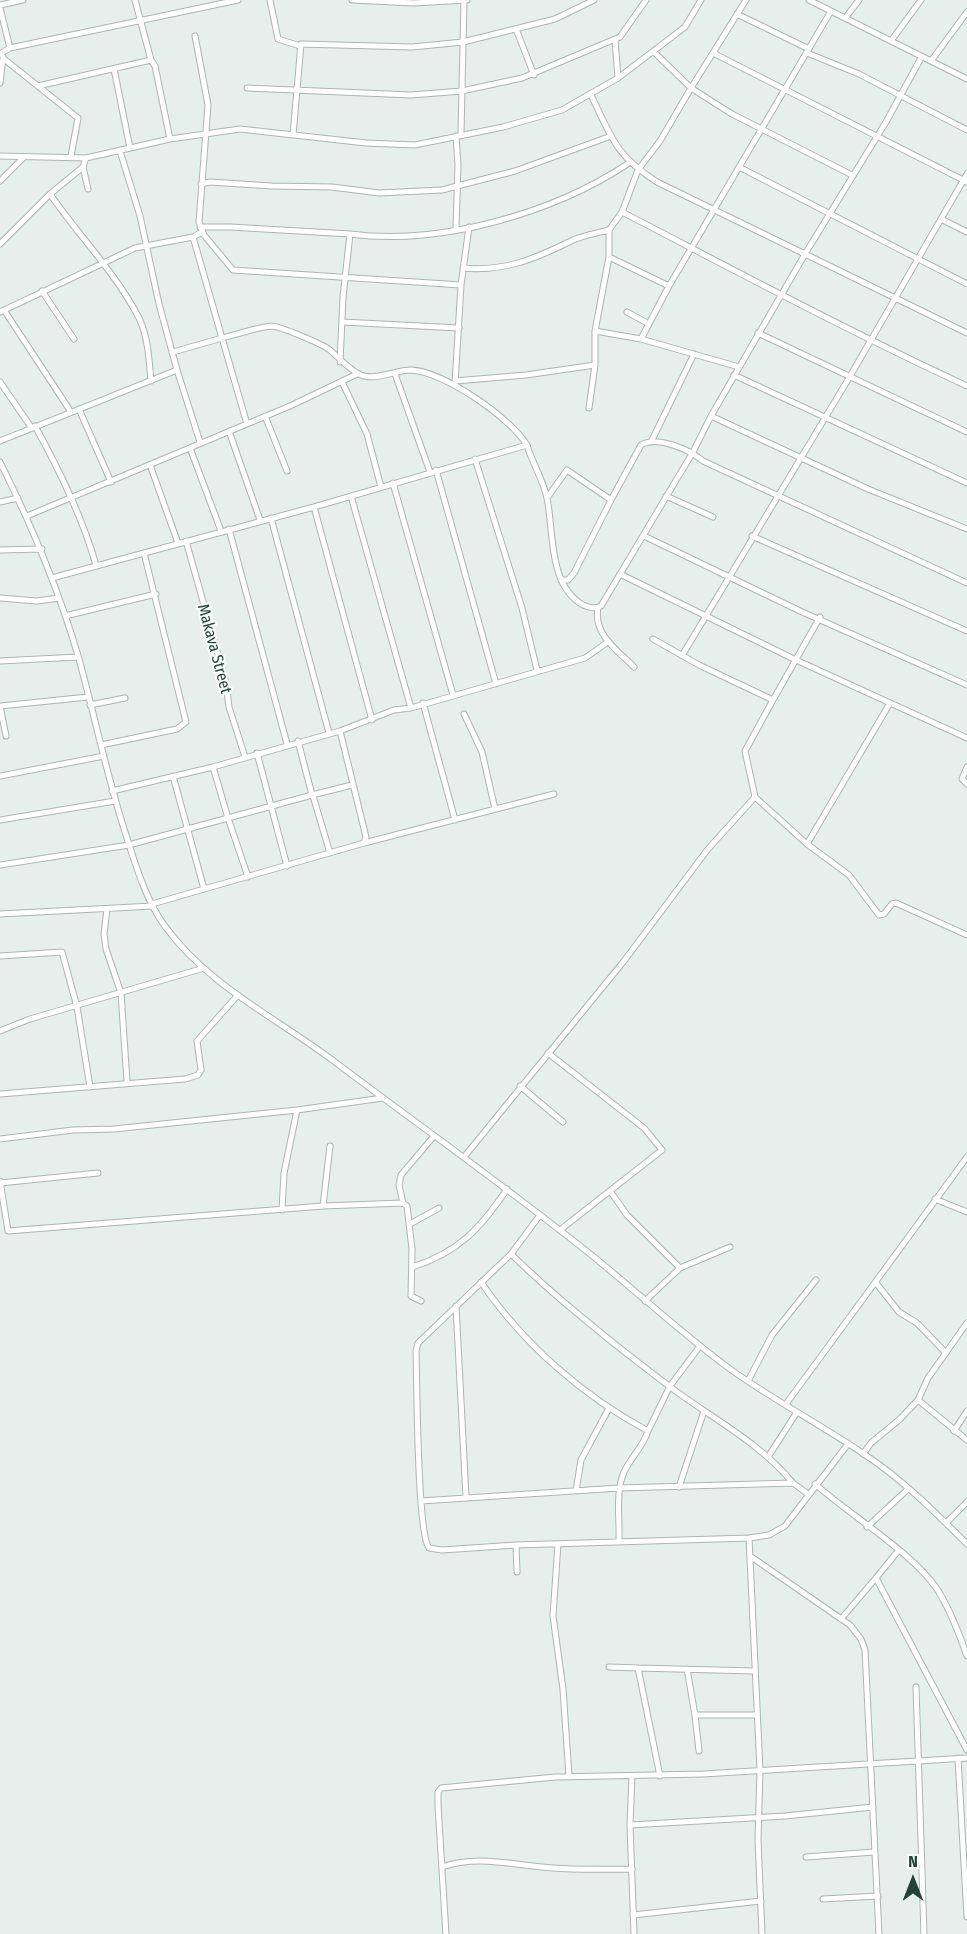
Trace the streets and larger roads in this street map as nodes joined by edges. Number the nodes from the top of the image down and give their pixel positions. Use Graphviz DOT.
graph roads {
  1 [pos="23,0"];
  2 [pos="135,0"];
  3 [pos="238,0"];
  4 [pos="270,0"];
  5 [pos="352,0"];
  6 [pos="465,0"];
  7 [pos="594,0"];
  8 [pos="646,0"];
  9 [pos="701,0"];
  10 [pos="746,0"];
  11 [pos="809,0"];
  12 [pos="860,0"];
  13 [pos="921,0"];
  14 [pos="0,6"];
  15 [pos="831,11"];
  16 [pos="967,12"];
  17 [pos="737,14"];
  18 [pos="846,17"];
  19 [pos="139,19"];
  20 [pos="516,29"];
  21 [pos="195,36"];
  22 [pos="615,40"];
  23 [pos="891,41"];
  24 [pos="463,42"];
  25 [pos="300,46"];
  26 [pos="10,48"];
  27 [pos="808,51"];
  28 [pos="654,52"];
  29 [pos="714,54"];
  30 [pos="2,56"];
  31 [pos="921,57"];
  32 [pos="151,60"];
  33 [pos="931,61"];
  34 [pos="114,69"];
  35 [pos="534,75"];
  36 [pos="618,78"];
  37 [pos="967,79"];
  38 [pos="0,83"];
  39 [pos="38,86"];
  40 [pos="247,88"];
  41 [pos="691,88"];
  42 [pos="296,89"];
  43 [pos="462,91"];
  44 [pos="784,91"];
  45 [pos="591,95"];
  46 [pos="899,95"];
  47 [pos="761,128"];
  48 [pos="967,130"];
  49 [pos="206,133"];
  50 [pos="458,134"];
  51 [pos="293,135"];
  52 [pos="878,135"];
  53 [pos="611,136"];
  54 [pos="170,139"];
  55 [pos="130,148"];
  56 [pos="120,151"];
  57 [pos="0,156"];
  58 [pos="24,156"];
  59 [pos="71,156"];
  60 [pos="86,158"];
  61 [pos="629,163"];
  62 [pos="83,167"];
  63 [pos="739,167"];
  64 [pos="638,170"];
  65 [pos="852,175"];
  66 [pos="966,179"];
  67 [pos="0,181"];
  68 [pos="201,184"];
  69 [pos="458,185"];
  70 [pos="88,189"];
  71 [pos="50,194"];
  72 [pos="713,209"];
  73 [pos="622,212"];
  74 [pos="827,213"];
  75 [pos="941,219"];
  76 [pos="469,227"];
  77 [pos="456,228"];
  78 [pos="201,229"];
  79 [pos="609,230"];
  80 [pos="967,232"];
  81 [pos="350,234"];
  82 [pos="193,237"];
  83 [pos="0,244"];
  84 [pos="147,245"];
  85 [pos="690,247"];
  86 [pos="805,254"];
  87 [pos="609,257"];
  88 [pos="917,260"];
  89 [pos="102,262"];
  90 [pos="463,268"];
  91 [pos="345,279"];
  92 [pos="967,284"];
  93 [pos="461,285"];
  94 [pos="669,286"];
  95 [pos="42,291"];
  96 [pos="783,293"];
  97 [pos="895,298"];
  98 [pos="2,311"];
  99 [pos="627,312"];
  100 [pos="342,322"];
  101 [pos="649,324"];
  102 [pos="459,328"];
  103 [pos="595,331"];
  104 [pos="758,333"];
  105 [pos="967,333"];
  106 [pos="222,338"];
  107 [pos="74,339"];
  108 [pos="641,339"];
  109 [pos="872,339"];
  110 [pos="173,352"];
  111 [pos="694,354"];
  112 [pos="340,362"];
  113 [pos="595,365"];
  114 [pos="739,367"];
  115 [pos="177,370"];
  116 [pos="357,374"];
  117 [pos="395,374"];
  118 [pos="734,375"];
  119 [pos="849,378"];
  120 [pos="152,381"];
  121 [pos="0,382"];
  122 [pos="342,382"];
  123 [pos="455,384"];
  124 [pos="967,386"];
  125 [pos="589,408"];
  126 [pos="79,410"];
  127 [pos="71,412"];
  128 [pos="265,416"];
  129 [pos="711,416"];
  130 [pos="824,418"];
  131 [pos="247,424"];
  132 [pos="33,426"];
  133 [pos="229,431"];
  134 [pos="967,432"];
  135 [pos="0,441"];
  136 [pos="651,441"];
  137 [pos="200,442"];
  138 [pos="527,445"];
  139 [pos="190,448"];
  140 [pos="693,452"];
  141 [pos="800,456"];
  142 [pos="475,459"];
  143 [pos="0,462"];
  144 [pos="150,465"];
  145 [pos="287,471"];
  146 [pos="433,471"];
  147 [pos="111,482"];
  148 [pos="393,483"];
  149 [pos="967,483"];
  150 [pos="381,487"];
  151 [pos="351,496"];
  152 [pos="666,496"];
  153 [pos="777,496"];
  154 [pos="18,498"];
  155 [pos="72,498"];
  156 [pos="547,498"];
  157 [pos="610,500"];
  158 [pos="0,502"];
  159 [pos="314,507"];
  160 [pos="27,516"];
  161 [pos="713,517"];
  162 [pos="271,518"];
  163 [pos="260,520"];
  164 [pos="229,529"];
  165 [pos="967,530"];
  166 [pos="221,531"];
  167 [pos="644,536"];
  168 [pos="752,536"];
  169 [pos="186,541"];
  170 [pos="178,543"];
  171 [pos="42,549"];
  172 [pos="0,550"];
  173 [pos="144,552"];
  174 [pos="96,566"];
  175 [pos="620,574"];
  176 [pos="52,578"];
  177 [pos="729,578"];
  178 [pos="561,580"];
  179 [pos="967,583"];
  180 [pos="156,594"];
  181 [pos="0,598"];
  182 [pos="59,598"];
  183 [pos="598,608"];
  184 [pos="64,616"];
  185 [pos="705,617"];
  186 [pos="820,617"];
  187 [pos="967,631"];
  188 [pos="653,639"];
  189 [pos="608,642"];
  190 [pos="683,654"];
  191 [pos="78,657"];
  192 [pos="796,660"];
  193 [pos="0,661"];
  194 [pos="634,667"];
  195 [pos="537,670"];
  196 [pos="496,684"];
  197 [pos="967,685"];
  198 [pos="453,694"];
  199 [pos="88,697"];
  200 [pos="125,698"];
  201 [pos="773,700"];
  202 [pos="423,703"];
  203 [pos="890,703"];
  204 [pos="90,705"];
  205 [pos="0,706"];
  206 [pos="411,708"];
  207 [pos="464,714"];
  208 [pos="372,720"];
  209 [pos="340,731"];
  210 [pos="329,733"];
  211 [pos="6,736"];
  212 [pos="967,738"];
  213 [pos="298,741"];
  214 [pos="287,744"];
  215 [pos="101,746"];
  216 [pos="258,753"];
  217 [pos="104,756"];
  218 [pos="245,757"];
  219 [pos="213,767"];
  220 [pos="967,767"];
  221 [pos="0,776"];
  222 [pos="174,776"];
  223 [pos="967,784"];
  224 [pos="352,785"];
  225 [pos="112,791"];
  226 [pos="554,794"];
  227 [pos="313,796"];
  228 [pos="755,797"];
  229 [pos="115,801"];
  230 [pos="270,807"];
  231 [pos="495,809"];
  232 [pos="228,818"];
  233 [pos="0,820"];
  234 [pos="455,820"];
  235 [pos="187,829"];
  236 [pos="364,843"];
  237 [pos="807,844"];
  238 [pos="129,845"];
  239 [pos="330,853"];
  240 [pos="0,865"];
  241 [pos="287,866"];
  242 [pos="248,877"];
  243 [pos="204,890"];
  244 [pos="152,905"];
  245 [pos="107,909"];
  246 [pos="0,914"];
  247 [pos="967,935"];
  248 [pos="0,956"];
  249 [pos="204,968"];
  250 [pos="121,993"];
  251 [pos="238,995"];
  252 [pos="77,1007"];
  253 [pos="0,1031"];
  254 [pos="548,1053"];
  255 [pos="127,1082"];
  256 [pos="90,1086"];
  257 [pos="520,1086"];
  258 [pos="0,1094"];
  259 [pos="383,1098"];
  260 [pos="297,1110"];
  261 [pos="563,1122"];
  262 [pos="434,1136"];
  263 [pos="0,1139"];
  264 [pos="330,1146"];
  265 [pos="464,1157"];
  266 [pos="967,1157"];
  267 [pos="98,1173"];
  268 [pos="0,1182"];
  269 [pos="507,1189"];
  270 [pos="610,1191"];
  271 [pos="935,1199"];
  272 [pos="403,1203"];
  273 [pos="323,1206"];
  274 [pos="439,1208"];
  275 [pos="282,1210"];
  276 [pos="967,1212"];
  277 [pos="540,1215"];
  278 [pos="410,1224"];
  279 [pos="560,1230"];
  280 [pos="8,1231"];
  281 [pos="0,1232"];
  282 [pos="730,1247"];
  283 [pos="511,1254"];
  284 [pos="412,1267"];
  285 [pos="680,1268"];
  286 [pos="816,1280"];
  287 [pos="481,1282"];
  288 [pos="876,1283"];
  289 [pos="421,1300"];
  290 [pos="645,1301"];
  291 [pos="456,1306"];
  292 [pos="967,1323"];
  293 [pos="700,1346"];
  294 [pos="946,1353"];
  295 [pos="748,1381"];
  296 [pos="670,1386"];
  297 [pos="918,1400"];
  298 [pos="786,1404"];
  299 [pos="608,1410"];
  300 [pos="704,1411"];
  301 [pos="967,1411"];
  302 [pos="796,1412"];
  303 [pos="648,1431"];
  304 [pos="954,1431"];
  305 [pos="967,1440"];
  306 [pos="848,1444"];
  307 [pos="863,1454"];
  308 [pos="768,1457"];
  309 [pos="793,1483"];
  310 [pos="815,1484"];
  311 [pos="679,1487"];
  312 [pos="619,1488"];
  313 [pos="908,1489"];
  314 [pos="576,1491"];
  315 [pos="808,1494"];
  316 [pos="466,1497"];
  317 [pos="421,1501"];
  318 [pos="967,1502"];
  319 [pos="946,1523"];
  320 [pos="867,1527"];
  321 [pos="749,1538"];
  322 [pos="619,1542"];
  323 [pos="558,1544"];
  324 [pos="967,1544"];
  325 [pos="516,1545"];
  326 [pos="898,1551"];
  327 [pos="750,1556"];
  328 [pos="517,1572"];
  329 [pos="876,1578"];
  330 [pos="841,1618"];
  331 [pos="965,1644"];
  332 [pos="967,1656"];
  333 [pos="609,1667"];
  334 [pos="638,1668"];
  335 [pos="687,1669"];
  336 [pos="755,1671"];
  337 [pos="916,1687"];
  338 [pos="758,1714"];
  339 [pos="695,1715"];
  340 [pos="699,1750"];
  341 [pos="967,1750"];
  342 [pos="957,1758"];
  343 [pos="967,1758"];
  344 [pos="918,1760"];
  345 [pos="871,1763"];
  346 [pos="760,1770"];
  347 [pos="569,1776"];
  348 [pos="632,1776"];
  349 [pos="660,1776"];
  350 [pos="873,1808"];
  351 [pos="759,1818"];
  352 [pos="630,1825"];
  353 [pos="874,1852"];
  354 [pos="806,1857"];
  355 [pos="442,1867"];
  356 [pos="632,1869"];
  357 [pos="878,1896"];
  358 [pos="823,1899"];
  359 [pos="761,1901"];
  360 [pos="633,1915"];
  361 [pos="967,1917"];
  362 [pos="447,1934"];
  363 [pos="634,1934"];
  364 [pos="762,1934"];
  365 [pos="879,1934"];
  366 [pos="924,1934"];
  1 -- 14 [label="street"];
  2 -- 19 [label="street"];
  3 -- 19 [label="street"];
  4 -- 25 [label="street"];
  5 -- 6 [label="street"];
  6 -- 24 [label="street"];
  7 -- 20 [label="street"];
  8 -- 22 [label="street"];
  9 -- 28 [label="street"];
  10 -- 17 [label="street"];
  11 -- 15 [label="street"];
  12 -- 18 [label="street"];
  13 -- 23 [label="street"];
  14 -- 26 [label="street"];
  15 -- 18 [label="street"];
  15 -- 27 [label="street"];
  16 -- 33 [label="street"];
  17 -- 27 [label="street"];
  17 -- 29 [label="street"];
  18 -- 23 [label="street"];
  19 -- 26 [label="street"];
  19 -- 32 [label="street"];
  20 -- 24 [label="street"];
  20 -- 35 [label="street"];
  21 -- 49 [label="street"];
  22 -- 35 [label="street"];
  22 -- 36 [label="street"];
  23 -- 31 [label="street"];
  24 -- 25 [label="street"];
  24 -- 43 [label="street"];
  25 -- 42 [label="street"];
  26 -- 30 [label="street"];
  27 -- 44 [label="street"];
  27 -- 46 [label="street"];
  28 -- 36 [label="street"];
  28 -- 41 [label="street"];
  29 -- 41 [label="street"];
  29 -- 44 [label="street"];
  30 -- 38 [label="street"];
  30 -- 39 [label="street"];
  31 -- 33 [label="street"];
  31 -- 46 [label="street"];
  32 -- 34 [label="street"];
  32 -- 54 [label="street"];
  33 -- 37 [label="street"];
  34 -- 39 [label="street"];
  34 -- 55 [label="street"];
  35 -- 43 [label="street"];
  36 -- 45 [label="street"];
  39 -- 59 [label="street"];
  40 -- 42 [label="street"];
  41 -- 47 [label="street"];
  41 -- 64 [label="street"];
  42 -- 43 [label="street"];
  42 -- 51 [label="street"];
  43 -- 50 [label="street"];
  44 -- 47 [label="street"];
  44 -- 52 [label="street"];
  45 -- 50 [label="street"];
  45 -- 53 [label="street"];
  46 -- 48 [label="street"];
  46 -- 52 [label="street"];
  47 -- 63 [label="street"];
  47 -- 65 [label="street"];
  49 -- 51 [label="street"];
  49 -- 54 [label="street"];
  49 -- 68 [label="street"];
  50 -- 51 [label="street"];
  50 -- 69 [label="street"];
  52 -- 65 [label="street"];
  52 -- 66 [label="street"];
  53 -- 61 [label="street"];
  53 -- 69 [label="street"];
  54 -- 55 [label="street"];
  55 -- 56 [label="street"];
  56 -- 60 [label="street"];
  56 -- 84 [label="street"];
  57 -- 58 [label="street"];
  58 -- 59 [label="street"];
  58 -- 67 [label="street"];
  59 -- 60 [label="street"];
  60 -- 62 [label="street"];
  61 -- 64 [label="street"];
  61 -- 76 [label="street"];
  62 -- 70 [label="street"];
  62 -- 71 [label="street"];
  63 -- 72 [label="street"];
  63 -- 74 [label="street"];
  64 -- 72 [label="street"];
  64 -- 73 [label="street"];
  65 -- 74 [label="street"];
  66 -- 75 [label="street"];
  68 -- 69 [label="street"];
  68 -- 78 [label="street"];
  69 -- 77 [label="street"];
  71 -- 83 [label="street"];
  71 -- 89 [label="street"];
  72 -- 85 [label="street"];
  72 -- 86 [label="street"];
  73 -- 79 [label="street"];
  73 -- 85 [label="street"];
  74 -- 86 [label="street"];
  74 -- 88 [label="street"];
  75 -- 80 [label="street"];
  75 -- 88 [label="street"];
  76 -- 77 [label="street"];
  76 -- 90 [label="street"];
  77 -- 81 [label="street"];
  78 -- 81 [label="street"];
  78 -- 82 [label="street"];
  78 -- 91 [label="street"];
  79 -- 87 [label="street"];
  79 -- 90 [label="street"];
  81 -- 91 [label="street"];
  82 -- 84 [label="street"];
  82 -- 106 [label="street"];
  84 -- 89 [label="street"];
  84 -- 110 [label="street"];
  85 -- 94 [label="street"];
  85 -- 96 [label="street"];
  86 -- 96 [label="street"];
  86 -- 97 [label="street"];
  87 -- 94 [label="street"];
  87 -- 103 [label="street"];
  88 -- 92 [label="street"];
  88 -- 97 [label="street"];
  89 -- 95 [label="street"];
  89 -- 120 [label="street"];
  90 -- 93 [label="street"];
  91 -- 93 [label="street"];
  91 -- 100 [label="street"];
  93 -- 102 [label="street"];
  94 -- 101 [label="street"];
  95 -- 98 [label="street"];
  95 -- 107 [label="street"];
  96 -- 104 [label="street"];
  96 -- 109 [label="street"];
  97 -- 105 [label="street"];
  97 -- 109 [label="street"];
  98 -- 127 [label="street"];
  99 -- 101 [label="street"];
  100 -- 102 [label="street"];
  100 -- 112 [label="street"];
  101 -- 108 [label="street"];
  102 -- 123 [label="street"];
  103 -- 108 [label="street"];
  103 -- 113 [label="street"];
  104 -- 114 [label="street"];
  104 -- 119 [label="street"];
  106 -- 110 [label="street"];
  106 -- 112 [label="street"];
  106 -- 131 [label="street"];
  108 -- 111 [label="street"];
  109 -- 119 [label="street"];
  109 -- 124 [label="street"];
  110 -- 115 [label="street"];
  111 -- 114 [label="street"];
  111 -- 136 [label="street"];
  112 -- 116 [label="street"];
  113 -- 123 [label="street"];
  113 -- 125 [label="street"];
  114 -- 118 [label="street"];
  115 -- 120 [label="street"];
  115 -- 137 [label="street"];
  116 -- 117 [label="street"];
  116 -- 122 [label="street"];
  117 -- 123 [label="street"];
  117 -- 146 [label="street"];
  118 -- 129 [label="street"];
  118 -- 130 [label="street"];
  119 -- 130 [label="street"];
  119 -- 134 [label="street"];
  120 -- 126 [label="street"];
  121 -- 132 [label="street"];
  122 -- 128 [label="street"];
  122 -- 150 [label="street"];
  123 -- 138 [label="street"];
  126 -- 127 [label="street"];
  126 -- 147 [label="street"];
  127 -- 132 [label="street"];
  128 -- 131 [label="street"];
  128 -- 145 [label="street"];
  129 -- 140 [label="street"];
  129 -- 141 [label="street"];
  130 -- 141 [label="street"];
  130 -- 149 [label="street"];
  131 -- 133 [label="street"];
  132 -- 135 [label="street"];
  132 -- 155 [label="street"];
  133 -- 137 [label="street"];
  133 -- 163 [label="street"];
  136 -- 140 [label="street"];
  136 -- 157 [label="street"];
  137 -- 139 [label="street"];
  138 -- 142 [label="street"];
  138 -- 156 [label="street"];
  139 -- 144 [label="street"];
  139 -- 166 [label="street"];
  140 -- 152 [label="street"];
  140 -- 153 [label="street"];
  141 -- 153 [label="street"];
  141 -- 165 [label="street"];
  142 -- 146 [label="street"];
  142 -- 195 [label="street"];
  143 -- 154 [label="street"];
  144 -- 147 [label="street"];
  144 -- 170 [label="street"];
  146 -- 148 [label="street"];
  146 -- 196 [label="street"];
  147 -- 155 [label="street"];
  148 -- 150 [label="street"];
  148 -- 198 [label="street"];
  150 -- 151 [label="street"];
  151 -- 159 [label="street"];
  151 -- 206 [label="street"];
  152 -- 161 [label="street"];
  152 -- 167 [label="street"];
  153 -- 168 [label="street"];
  153 -- 179 [label="street"];
  154 -- 158 [label="street"];
  154 -- 160 [label="street"];
  155 -- 160 [label="street"];
  155 -- 174 [label="street"];
  156 -- 157 [label="street"];
  156 -- 178 [label="street"];
  157 -- 178 [label="street"];
  159 -- 162 [label="street"];
  159 -- 208 [label="street"];
  160 -- 171 [label="street"];
  162 -- 163 [label="street"];
  162 -- 210 [label="street"];
  163 -- 164 [label="street"];
  164 -- 166 [label="street"];
  164 -- 214 [label="street"];
  166 -- 169 [label="street"];
  167 -- 175 [label="street"];
  167 -- 177 [label="street"];
  168 -- 177 [label="street"];
  168 -- 187 [label="street"];
  169 -- 170 [label="street"];
  169 -- 218 [label="street, Makava Street"];
  170 -- 173 [label="street"];
  171 -- 172 [label="street"];
  171 -- 176 [label="street"];
  173 -- 174 [label="street"];
  173 -- 180 [label="street"];
  174 -- 176 [label="street"];
  175 -- 183 [label="street"];
  175 -- 185 [label="street"];
  176 -- 182 [label="street"];
  177 -- 185 [label="street"];
  177 -- 186 [label="street"];
  178 -- 183 [label="street"];
  180 -- 184 [label="street"];
  180 -- 215 [label="street"];
  181 -- 182 [label="street"];
  182 -- 184 [label="street"];
  183 -- 189 [label="street"];
  184 -- 191 [label="street"];
  185 -- 190 [label="street"];
  185 -- 192 [label="street"];
  186 -- 192 [label="street"];
  186 -- 197 [label="street"];
  188 -- 190 [label="street"];
  189 -- 194 [label="street"];
  189 -- 195 [label="street"];
  190 -- 201 [label="street"];
  191 -- 193 [label="street"];
  191 -- 199 [label="street"];
  192 -- 201 [label="street"];
  192 -- 203 [label="street"];
  195 -- 196 [label="street"];
  196 -- 198 [label="street"];
  198 -- 202 [label="street"];
  199 -- 204 [label="street"];
  199 -- 205 [label="street"];
  200 -- 204 [label="street"];
  201 -- 228 [label="street"];
  202 -- 206 [label="street"];
  202 -- 234 [label="street"];
  203 -- 212 [label="street"];
  203 -- 237 [label="street"];
  204 -- 215 [label="street"];
  205 -- 211 [label="street"];
  206 -- 208 [label="street"];
  207 -- 231 [label="street"];
  208 -- 209 [label="street"];
  209 -- 210 [label="street"];
  209 -- 224 [label="street"];
  210 -- 213 [label="street"];
  213 -- 214 [label="street"];
  213 -- 227 [label="street"];
  214 -- 216 [label="street"];
  215 -- 217 [label="street"];
  216 -- 218 [label="street"];
  216 -- 230 [label="street"];
  217 -- 221 [label="street"];
  217 -- 225 [label="street"];
  218 -- 219 [label="street"];
  219 -- 222 [label="street"];
  219 -- 232 [label="street"];
  220 -- 223 [label="street"];
  222 -- 225 [label="street"];
  222 -- 235 [label="street"];
  224 -- 227 [label="street"];
  224 -- 236 [label="street"];
  225 -- 229 [label="street"];
  226 -- 231 [label="street"];
  227 -- 230 [label="street"];
  227 -- 239 [label="street"];
  228 -- 237 [label="street"];
  228 -- 254 [label="street"];
  229 -- 233 [label="street"];
  229 -- 238 [label="street"];
  230 -- 232 [label="street"];
  230 -- 241 [label="street"];
  231 -- 234 [label="street"];
  232 -- 235 [label="street"];
  232 -- 242 [label="street"];
  234 -- 236 [label="street"];
  235 -- 238 [label="street"];
  235 -- 243 [label="street"];
  236 -- 239 [label="street"];
  237 -- 247 [label="street"];
  238 -- 240 [label="street"];
  238 -- 244 [label="street"];
  239 -- 241 [label="street"];
  241 -- 242 [label="street"];
  242 -- 243 [label="street"];
  243 -- 244 [label="street"];
  244 -- 245 [label="street"];
  244 -- 249 [label="street"];
  245 -- 246 [label="street"];
  245 -- 250 [label="street"];
  248 -- 252 [label="street"];
  249 -- 250 [label="street"];
  249 -- 251 [label="street"];
  250 -- 252 [label="street"];
  250 -- 255 [label="street"];
  251 -- 255 [label="street"];
  251 -- 259 [label="street"];
  252 -- 253 [label="street"];
  252 -- 256 [label="street"];
  254 -- 257 [label="street"];
  254 -- 270 [label="street"];
  255 -- 256 [label="street"];
  256 -- 258 [label="street"];
  257 -- 261 [label="street"];
  257 -- 265 [label="street"];
  259 -- 260 [label="street"];
  259 -- 262 [label="street"];
  260 -- 263 [label="street"];
  260 -- 275 [label="street"];
  262 -- 265 [label="street"];
  262 -- 272 [label="street"];
  264 -- 273 [label="street"];
  265 -- 269 [label="street"];
  266 -- 271 [label="street"];
  267 -- 268 [label="street"];
  268 -- 280 [label="street"];
  269 -- 277 [label="street"];
  269 -- 284 [label="street"];
  270 -- 279 [label="street"];
  270 -- 285 [label="street"];
  271 -- 276 [label="street"];
  271 -- 288 [label="street"];
  272 -- 273 [label="street"];
  272 -- 278 [label="street"];
  273 -- 275 [label="street"];
  274 -- 278 [label="street"];
  275 -- 280 [label="street"];
  277 -- 279 [label="street"];
  277 -- 283 [label="street"];
  278 -- 284 [label="street"];
  279 -- 290 [label="street"];
  280 -- 281 [label="street"];
  282 -- 285 [label="street"];
  283 -- 287 [label="street"];
  283 -- 296 [label="street"];
  284 -- 289 [label="street"];
  285 -- 290 [label="street"];
  286 -- 295 [label="street"];
  287 -- 291 [label="street"];
  287 -- 299 [label="street"];
  288 -- 294 [label="street"];
  288 -- 298 [label="street"];
  290 -- 293 [label="street"];
  291 -- 316 [label="street"];
  291 -- 317 [label="street"];
  292 -- 294 [label="street"];
  293 -- 295 [label="street"];
  293 -- 296 [label="street"];
  294 -- 297 [label="street"];
  295 -- 298 [label="street"];
  296 -- 300 [label="street"];
  296 -- 303 [label="street"];
  297 -- 304 [label="street"];
  297 -- 307 [label="street"];
  298 -- 302 [label="street"];
  299 -- 303 [label="street"];
  299 -- 314 [label="street"];
  300 -- 308 [label="street"];
  300 -- 311 [label="street"];
  301 -- 304 [label="street"];
  302 -- 306 [label="street"];
  302 -- 308 [label="street"];
  303 -- 312 [label="street"];
  304 -- 305 [label="street"];
  306 -- 307 [label="street"];
  306 -- 310 [label="street"];
  307 -- 313 [label="street"];
  308 -- 309 [label="street"];
  309 -- 311 [label="street"];
  309 -- 315 [label="street"];
  310 -- 315 [label="street"];
  310 -- 320 [label="street"];
  311 -- 312 [label="street"];
  312 -- 314 [label="street"];
  312 -- 322 [label="street"];
  313 -- 319 [label="street"];
  313 -- 320 [label="street"];
  314 -- 316 [label="street"];
  315 -- 321 [label="street"];
  316 -- 317 [label="street"];
  317 -- 325 [label="street"];
  318 -- 319 [label="street"];
  319 -- 324 [label="street"];
  320 -- 326 [label="street"];
  321 -- 322 [label="street"];
  321 -- 327 [label="street"];
  322 -- 323 [label="street"];
  323 -- 325 [label="street"];
  323 -- 347 [label="street"];
  325 -- 328 [label="street"];
  326 -- 329 [label="street"];
  326 -- 331 [label="street"];
  327 -- 330 [label="street"];
  327 -- 336 [label="street"];
  329 -- 330 [label="street"];
  329 -- 341 [label="street"];
  330 -- 345 [label="street"];
  331 -- 332 [label="street"];
  333 -- 334 [label="street"];
  334 -- 335 [label="street"];
  334 -- 349 [label="street"];
  335 -- 336 [label="street"];
  335 -- 339 [label="street"];
  336 -- 338 [label="street"];
  337 -- 344 [label="street"];
  338 -- 339 [label="street"];
  338 -- 346 [label="street"];
  339 -- 340 [label="street"];
  342 -- 343 [label="street"];
  342 -- 344 [label="street"];
  342 -- 361 [label="street"];
  344 -- 345 [label="street"];
  344 -- 366 [label="street"];
  345 -- 346 [label="street"];
  345 -- 350 [label="street"];
  346 -- 349 [label="street"];
  346 -- 351 [label="street"];
  347 -- 348 [label="street"];
  347 -- 355 [label="street"];
  348 -- 349 [label="street"];
  348 -- 352 [label="street"];
  350 -- 351 [label="street"];
  350 -- 353 [label="street"];
  351 -- 352 [label="street"];
  351 -- 359 [label="street"];
  352 -- 356 [label="street"];
  353 -- 354 [label="street"];
  353 -- 357 [label="street"];
  355 -- 356 [label="street"];
  355 -- 362 [label="street"];
  356 -- 360 [label="street"];
  357 -- 358 [label="street"];
  357 -- 365 [label="street"];
  359 -- 360 [label="street"];
  359 -- 364 [label="street"];
  360 -- 363 [label="street"];
}
